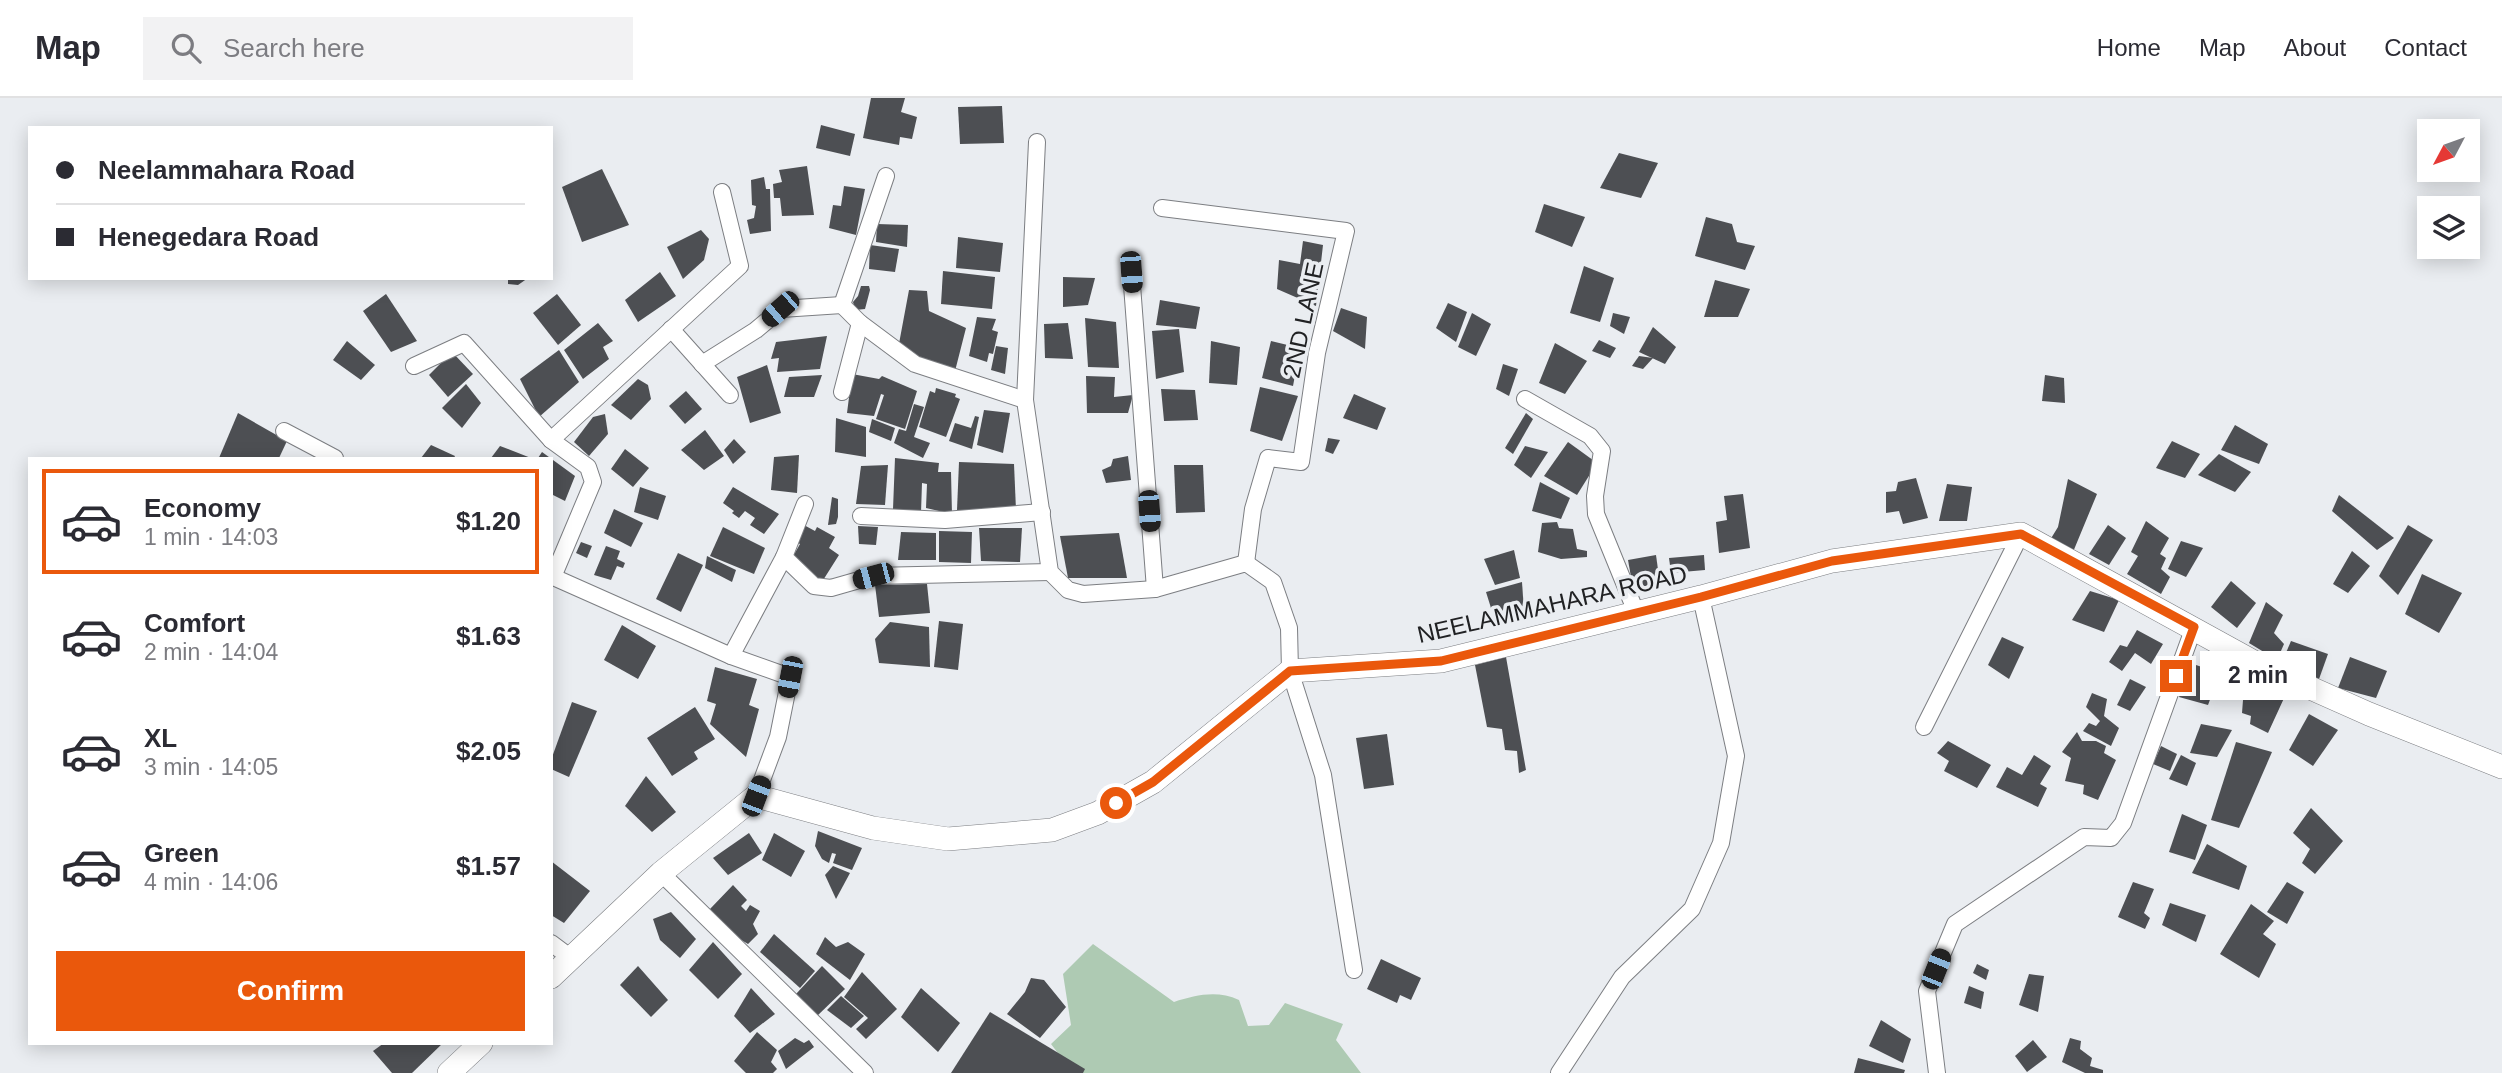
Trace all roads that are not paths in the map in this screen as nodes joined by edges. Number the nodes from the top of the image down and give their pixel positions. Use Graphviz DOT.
graph roads {
  1 [pos="1037,142"];
  2 [pos="886,176"];
  3 [pos="722,192"];
  4 [pos="1162,208"];
  5 [pos="1131,272"];
  6 [pos="842,305"];
  7 [pos="860,323"];
  8 [pos="671,329"];
  9 [pos="702,364"];
  10 [pos="414,366"];
  11 [pos="842,392"];
  12 [pos="730,395"];
  13 [pos="1525,399"];
  14 [pos="1025,400"];
  15 [pos="284,431"];
  16 [pos="551,440"];
  17 [pos="333,457"];
  18 [pos="805,504"];
  19 [pos="1042,512"];
  20 [pos="861,516"];
  21 [pos="2021,534"];
  22 [pos="784,557"];
  23 [pos="1246,563"];
  24 [pos="1050,572"];
  25 [pos="553,574"];
  26 [pos="553,576"];
  27 [pos="1155,589"];
  28 [pos="1701,597"];
  29 [pos="1636,612"];
  30 [pos="2194,627"];
  31 [pos="731,656"];
  32 [pos="1290,671"];
  33 [pos="1924,727"];
  34 [pos="2502,767"];
  35 [pos="756,796"];
  36 [pos="661,873"];
  37 [pos="553,944"];
  38 [pos="571,958"];
  39 [pos="1354,971"];
  40 [pos="553,975"];
  41 [pos="479,1045"];
  42 [pos="449,1073"];
  43 [pos="865,1073"];
  44 [pos="1559,1073"];
  45 [pos="1937,1073"];
  1 -- 14 [label="street"];
  2 -- 6 [label="street"];
  3 -- 8 [label="street"];
  4 -- 23 [label="street, 2ND LANE"];
  5 -- 27 [label="street"];
  6 -- 7 [label="street"];
  6 -- 9 [label="street"];
  7 -- 11 [label="street"];
  7 -- 14 [label="street"];
  8 -- 9 [label="street"];
  8 -- 16 [label="street"];
  9 -- 12 [label="street"];
  10 -- 16 [label="street"];
  13 -- 29 [label="street"];
  14 -- 19 [label="street"];
  15 -- 17 [label="street"];
  16 -- 25 [label="street"];
  18 -- 22 [label="street"];
  19 -- 20 [label="street"];
  19 -- 24 [label="street"];
  21 -- 28 [label="street, NEELAMMAHARA ROAD"];
  21 -- 30 [label="street"];
  21 -- 33 [label="street"];
  22 -- 24 [label="street"];
  22 -- 31 [label="street"];
  23 -- 27 [label="street"];
  23 -- 32 [label="street"];
  24 -- 27 [label="street"];
  26 -- 31 [label="street"];
  28 -- 29 [label="street, NEELAMMAHARA ROAD"];
  28 -- 44 [label="street"];
  29 -- 32 [label="street, NEELAMMAHARA ROAD"];
  30 -- 34 [label="street"];
  30 -- 45 [label="street"];
  31 -- 35 [label="street"];
  32 -- 35 [label="street"];
  32 -- 39 [label="street"];
  35 -- 36 [label="street"];
  36 -- 38 [label="street"];
  36 -- 43 [label="street"];
  37 -- 38 [label="street"];
  38 -- 40 [label="street"];
  41 -- 42 [label="street"];
}
